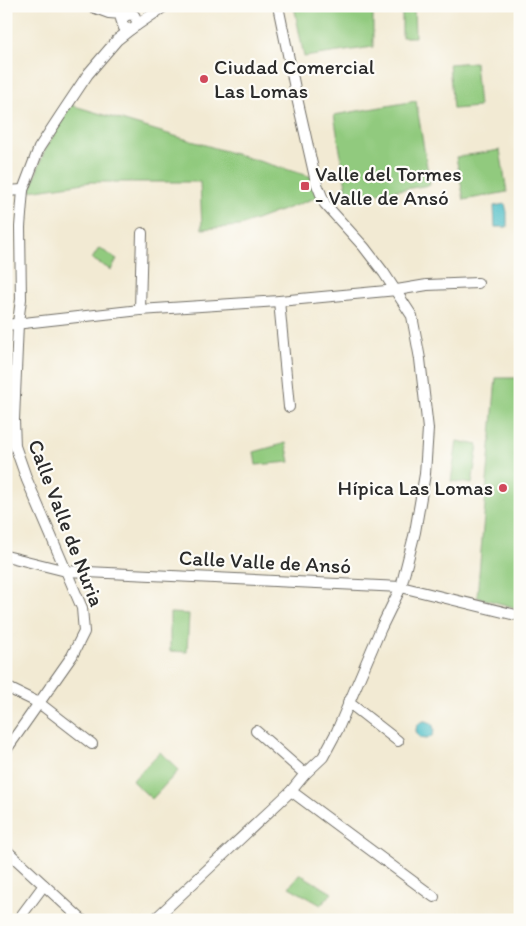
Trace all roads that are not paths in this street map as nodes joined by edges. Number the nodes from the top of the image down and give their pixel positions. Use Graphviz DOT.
graph roads {
  1 [pos="90,6"];
  2 [pos="165,6"];
  3 [pos="278,6"];
  4 [pos="129,22"];
  5 [pos="23,190"];
  6 [pos="6,191"];
  7 [pos="142,233"];
  8 [pos="478,283"];
  9 [pos="397,290"];
  10 [pos="279,301"];
  11 [pos="140,310"];
  12 [pos="18,323"];
  13 [pos="6,325"];
  14 [pos="288,407"];
  15 [pos="6,556"];
  16 [pos="66,571"];
  17 [pos="401,587"];
  18 [pos="520,616"];
  19 [pos="6,687"];
  20 [pos="348,702"];
  21 [pos="39,704"];
  22 [pos="256,731"];
  23 [pos="398,742"];
  24 [pos="92,744"];
  25 [pos="6,750"];
  26 [pos="305,774"];
  27 [pos="291,791"];
  28 [pos="6,850"];
  29 [pos="44,885"];
  30 [pos="434,897"];
  31 [pos="18,920"];
  32 [pos="82,920"];
  33 [pos="154,920"];
  1 -- 4 [label="street"];
  2 -- 4 [label="street"];
  3 -- 9 [label="street"];
  4 -- 5 [label="street, Calle Valle de Nuria"];
  5 -- 6 [label="street"];
  5 -- 12 [label="street, Calle Valle de Nuria"];
  7 -- 11 [label="street"];
  8 -- 9 [label="street"];
  9 -- 10 [label="street"];
  9 -- 17 [label="street"];
  10 -- 11 [label="street"];
  10 -- 14 [label="street"];
  11 -- 12 [label="street"];
  12 -- 13 [label="street"];
  12 -- 16 [label="street, Calle Valle de Nuria"];
  15 -- 16 [label="street, Calle Valle de Ansó"];
  16 -- 17 [label="street, Calle Valle de Ansó"];
  16 -- 21 [label="street, Calle Valle de Nuria"];
  17 -- 18 [label="street, Calle Valle de Ansó"];
  17 -- 20 [label="street"];
  19 -- 21 [label="street"];
  20 -- 23 [label="street"];
  20 -- 26 [label="street"];
  21 -- 24 [label="street"];
  21 -- 25 [label="street, Calle Valle de Nuria"];
  22 -- 26 [label="street"];
  26 -- 27 [label="street"];
  27 -- 30 [label="street"];
  27 -- 33 [label="street"];
  28 -- 29 [label="street"];
  29 -- 31 [label="street"];
  29 -- 32 [label="street"];
}
